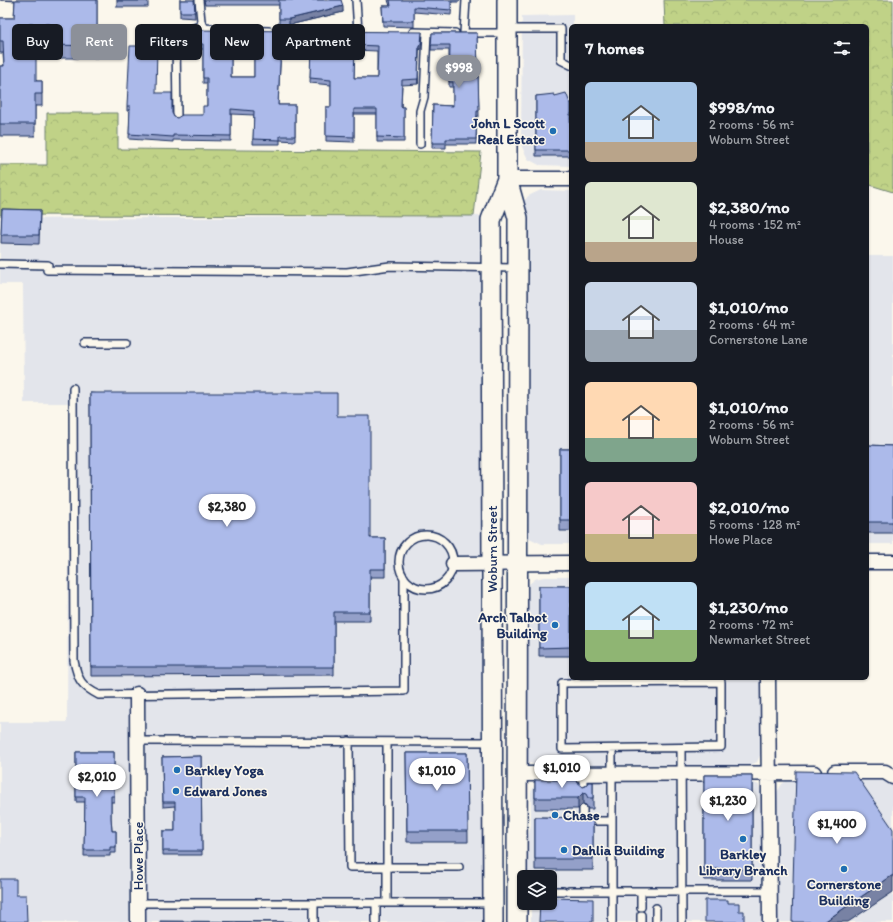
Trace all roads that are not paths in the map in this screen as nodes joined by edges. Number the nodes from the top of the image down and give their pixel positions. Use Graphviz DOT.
graph roads {
  1 [pos="199,0"];
  2 [pos="356,0"];
  3 [pos="466,0"];
  4 [pos="507,0"];
  5 [pos="202,24"];
  6 [pos="358,24"];
  7 [pos="202,25"];
  8 [pos="272,31"];
  9 [pos="507,31"];
  10 [pos="404,32"];
  11 [pos="426,32"];
  12 [pos="464,33"];
  13 [pos="176,60"];
  14 [pos="569,64"];
  15 [pos="177,118"];
  16 [pos="420,144"];
  17 [pos="507,180"];
  18 [pos="569,180"];
  19 [pos="0,264"];
  20 [pos="492,267"];
  21 [pos="518,268"];
  22 [pos="85,342"];
  23 [pos="127,342"];
  24 [pos="73,388"];
  25 [pos="869,562"];
  26 [pos="893,562"];
  27 [pos="569,563"];
  28 [pos="453,564"];
  29 [pos="492,564"];
  30 [pos="517,564"];
  31 [pos="404,577"];
  32 [pos="768,680"];
  33 [pos="137,694"];
  34 [pos="138,741"];
  35 [pos="349,741"];
  36 [pos="387,742"];
  37 [pos="492,742"];
  38 [pos="681,748"];
  39 [pos="612,749"];
  40 [pos="681,773"];
  41 [pos="769,773"];
  42 [pos="517,774"];
  43 [pos="583,774"];
  44 [pos="612,774"];
  45 [pos="893,777"];
  46 [pos="583,793"];
  47 [pos="583,809"];
  48 [pos="612,821"];
  49 [pos="387,867"];
  50 [pos="459,867"];
  51 [pos="519,870"];
  52 [pos="557,891"];
  53 [pos="612,891"];
  54 [pos="641,891"];
  55 [pos="682,891"];
  56 [pos="769,891"];
  57 [pos="138,903"];
  58 [pos="314,903"];
  59 [pos="376,903"];
  60 [pos="387,903"];
  61 [pos="493,903"];
  62 [pos="641,907"];
  63 [pos="656,908"];
  64 [pos="518,910"];
  65 [pos="138,922"];
  66 [pos="314,922"];
  67 [pos="376,922"];
  68 [pos="492,922"];
  69 [pos="517,922"];
  70 [pos="612,922"];
  71 [pos="656,922"];
  72 [pos="682,922"];
  73 [pos="770,922"];
  1 -- 5 [label="lane"];
  2 -- 6 [label="lane"];
  3 -- 12 [label="lane"];
  4 -- 9 [label="main road, Woburn Street"];
  7 -- 8 [label="lane"];
  9 -- 12 [label="lane"];
  9 -- 14 [label="lane"];
  9 -- 17 [label="main road, Woburn Street"];
  10 -- 11 [label="lane"];
  11 -- 12 [label="lane"];
  11 -- 16 [label="lane"];
  13 -- 15 [label="lane"];
  17 -- 18 [label="street"];
  17 -- 20 [label="main road, Woburn Street"];
  17 -- 21 [label="main road, Woburn Street"];
  19 -- 20 [label="lane"];
  20 -- 21 [label="lane"];
  20 -- 29 [label="main road, Woburn Street"];
  21 -- 30 [label="main road, Woburn Street"];
  22 -- 23 [label="lane"];
  24 -- 33 [label="lane"];
  25 -- 26 [label="street"];
  27 -- 30 [label="street"];
  28 -- 29 [label="street"];
  28 -- 31 [label="lane"];
  28 -- 31 [label="lane"];
  29 -- 30 [label="street"];
  29 -- 37 [label="main road, Woburn Street"];
  30 -- 42 [label="main road, Woburn Street"];
  31 -- 33 [label="lane"];
  32 -- 41 [label="street"];
  33 -- 34 [label="street, Howe Place"];
  34 -- 35 [label="lane"];
  34 -- 57 [label="street, Howe Place"];
  35 -- 36 [label="lane"];
  35 -- 49 [label="lane"];
  36 -- 37 [label="lane"];
  36 -- 49 [label="lane"];
  37 -- 61 [label="main road, Woburn Street"];
  38 -- 39 [label="lane"];
  38 -- 39 [label="lane"];
  38 -- 40 [label="lane"];
  39 -- 44 [label="lane"];
  40 -- 41 [label="street"];
  40 -- 44 [label="street"];
  40 -- 55 [label="lane"];
  41 -- 45 [label="street"];
  41 -- 56 [label="street"];
  42 -- 43 [label="street"];
  42 -- 51 [label="main road, Woburn Street"];
  43 -- 44 [label="street"];
  43 -- 46 [label="lane"];
  44 -- 48 [label="lane"];
  47 -- 48 [label="lane"];
  48 -- 53 [label="lane"];
  49 -- 50 [label="lane"];
  49 -- 60 [label="lane"];
  52 -- 53 [label="lane"];
  53 -- 54 [label="lane"];
  53 -- 70 [label="lane"];
  54 -- 55 [label="lane"];
  54 -- 62 [label="lane"];
  55 -- 56 [label="lane"];
  55 -- 72 [label="lane"];
  56 -- 73 [label="street"];
  57 -- 58 [label="lane"];
  57 -- 65 [label="street, Howe Place"];
  58 -- 59 [label="lane"];
  58 -- 66 [label="lane"];
  59 -- 60 [label="lane"];
  59 -- 67 [label="lane"];
  60 -- 61 [label="lane"];
  61 -- 68 [label="main road, Woburn Street"];
  63 -- 71 [label="lane"];
  64 -- 69 [label="main road, Woburn Street"];
}
